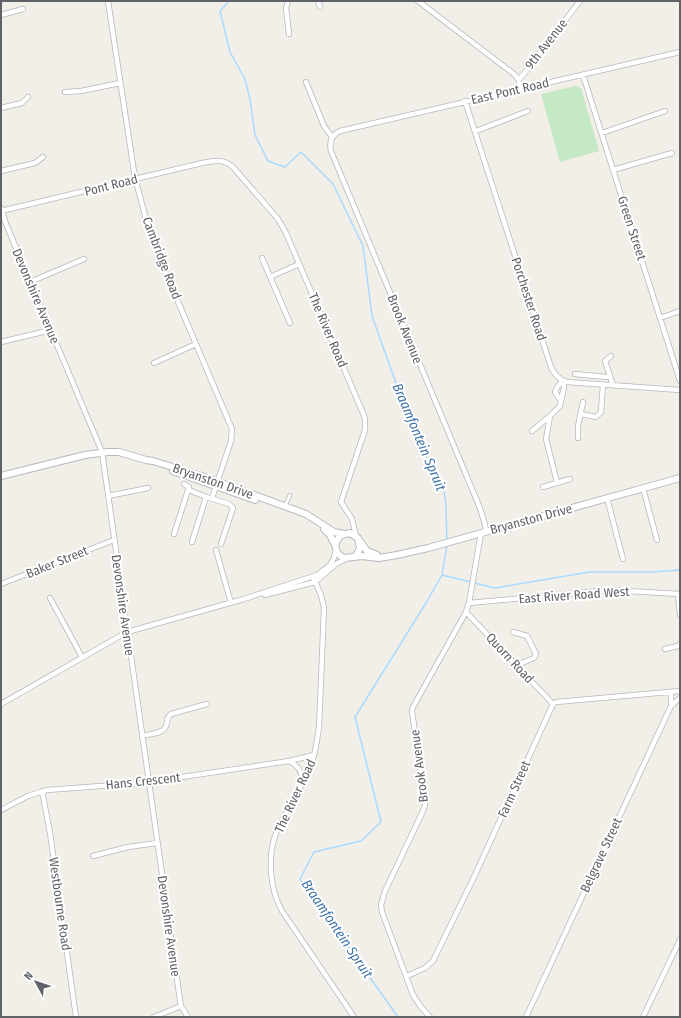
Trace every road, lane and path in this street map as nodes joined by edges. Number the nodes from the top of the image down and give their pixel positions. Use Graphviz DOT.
graph roads {
  1 [pos="108,1"];
  2 [pos="288,1"];
  3 [pos="318,1"];
  4 [pos="418,1"];
  5 [pos="580,1"];
  6 [pos="320,7"];
  7 [pos="23,9"];
  8 [pos="1,15"];
  9 [pos="289,34"];
  10 [pos="680,52"];
  11 [pos="583,75"];
  12 [pos="519,80"];
  13 [pos="306,82"];
  14 [pos="120,83"];
  15 [pos="519,90"];
  16 [pos="65,92"];
  17 [pos="28,97"];
  18 [pos="465,101"];
  19 [pos="1,108"];
  20 [pos="528,111"];
  21 [pos="665,111"];
  22 [pos="476,130"];
  23 [pos="602,133"];
  24 [pos="332,136"];
  25 [pos="672,153"];
  26 [pos="43,157"];
  27 [pos="221,160"];
  28 [pos="613,170"];
  29 [pos="1,171"];
  30 [pos="135,178"];
  31 [pos="1,210"];
  32 [pos="84,258"];
  33 [pos="262,258"];
  34 [pos="299,264"];
  35 [pos="270,277"];
  36 [pos="30,282"];
  37 [pos="680,311"];
  38 [pos="660,318"];
  39 [pos="290,323"];
  40 [pos="51,330"];
  41 [pos="1,342"];
  42 [pos="196,344"];
  43 [pos="611,356"];
  44 [pos="154,363"];
  45 [pos="575,374"];
  46 [pos="610,376"];
  47 [pos="563,381"];
  48 [pos="680,381"];
  49 [pos="603,385"];
  50 [pos="613,385"];
  51 [pos="680,390"];
  52 [pos="583,402"];
  53 [pos="581,414"];
  54 [pos="550,416"];
  55 [pos="532,431"];
  56 [pos="578,438"];
  57 [pos="102,452"];
  58 [pos="1,476"];
  59 [pos="680,478"];
  60 [pos="570,479"];
  61 [pos="558,482"];
  62 [pos="184,484"];
  63 [pos="217,484"];
  64 [pos="543,487"];
  65 [pos="148,488"];
  66 [pos="643,488"];
  67 [pos="189,490"];
  68 [pos="290,494"];
  69 [pos="108,496"];
  70 [pos="209,497"];
  71 [pos="607,498"];
  72 [pos="285,506"];
  73 [pos="352,519"];
  74 [pos="483,532"];
  75 [pos="174,534"];
  76 [pos="345,534"];
  77 [pos="358,538"];
  78 [pos="114,540"];
  79 [pos="657,540"];
  80 [pos="192,542"];
  81 [pos="221,544"];
  82 [pos="336,548"];
  83 [pos="216,550"];
  84 [pos="382,557"];
  85 [pos="351,558"];
  86 [pos="624,558"];
  87 [pos="313,577"];
  88 [pos="315,582"];
  89 [pos="1,584"];
  90 [pos="679,594"];
  91 [pos="252,597"];
  92 [pos="50,598"];
  93 [pos="231,603"];
  94 [pos="469,603"];
  95 [pos="466,612"];
  96 [pos="680,615"];
  97 [pos="127,632"];
  98 [pos="513,632"];
  99 [pos="680,644"];
  100 [pos="664,649"];
  101 [pos="82,657"];
  102 [pos="517,665"];
  103 [pos="680,691"];
  104 [pos="671,692"];
  105 [pos="680,698"];
  106 [pos="1,704"];
  107 [pos="207,704"];
  108 [pos="553,704"];
  109 [pos="671,706"];
  110 [pos="142,736"];
  111 [pos="314,755"];
  112 [pos="289,761"];
  113 [pos="148,782"];
  114 [pos="301,785"];
  115 [pos="42,791"];
  116 [pos="1,810"];
  117 [pos="157,843"];
  118 [pos="93,856"];
  119 [pos="680,940"];
  120 [pos="407,976"];
  121 [pos="181,1006"];
  122 [pos="76,1017"];
  123 [pos="154,1017"];
  124 [pos="188,1017"];
  125 [pos="354,1017"];
  126 [pos="430,1017"];
  127 [pos="526,1017"];
  128 [pos="643,1017"];
  1 -- 14 [label="street, Cambridge Road"];
  2 -- 9 [label="street"];
  3 -- 6 [label="street"];
  4 -- 12 [label="street"];
  5 -- 12 [label="street, 9th Avenue"];
  7 -- 8 [label="street"];
  10 -- 11 [label="street, East Pont Road"];
  11 -- 15 [label="street, East Pont Road"];
  11 -- 23 [label="street, Green Street"];
  12 -- 15 [label="street, 9th Avenue"];
  13 -- 24 [label="street"];
  14 -- 16 [label="street"];
  14 -- 30 [label="street, Cambridge Road"];
  15 -- 18 [label="street, East Pont Road"];
  17 -- 19 [label="street"];
  18 -- 22 [label="street, Porchester Road"];
  18 -- 24 [label="street, East Pont Road"];
  20 -- 22 [label="street"];
  21 -- 23 [label="street"];
  22 -- 47 [label="street, Porchester Road"];
  23 -- 28 [label="street, Green Street"];
  24 -- 74 [label="street, Brook Avenue"];
  25 -- 28 [label="street"];
  26 -- 29 [label="street"];
  27 -- 30 [label="street, Pont Road"];
  27 -- 34 [label="street, The River Road"];
  28 -- 38 [label="street, Green Street"];
  30 -- 31 [label="street, Pont Road"];
  30 -- 42 [label="street, Cambridge Road"];
  31 -- 36 [label="street, Devonshire Avenue"];
  32 -- 36 [label="street"];
  33 -- 35 [label="street"];
  34 -- 35 [label="street"];
  34 -- 73 [label="street, The River Road"];
  35 -- 39 [label="street"];
  36 -- 40 [label="street, Devonshire Avenue"];
  37 -- 38 [label="street"];
  38 -- 48 [label="street, Green Street"];
  40 -- 41 [label="street"];
  40 -- 57 [label="street, Devonshire Avenue"];
  42 -- 44 [label="street"];
  42 -- 63 [label="street, Cambridge Road"];
  43 -- 46 [label="street"];
  45 -- 46 [label="street"];
  46 -- 50 [label="street"];
  47 -- 49 [label="street"];
  47 -- 54 [label="street"];
  49 -- 50 [label="street"];
  49 -- 53 [label="street"];
  50 -- 51 [label="street"];
  52 -- 53 [label="street"];
  53 -- 56 [label="street"];
  54 -- 55 [label="street"];
  54 -- 61 [label="street"];
  57 -- 58 [label="main road, Bryanston Drive"];
  57 -- 63 [label="main road, Bryanston Drive"];
  57 -- 69 [label="street, Devonshire Avenue"];
  59 -- 66 [label="main road, Bryanston Drive"];
  60 -- 61 [label="street"];
  61 -- 64 [label="street"];
  62 -- 67 [label="street"];
  63 -- 70 [label="street, Cambridge Road"];
  63 -- 72 [label="main road, Bryanston Drive"];
  63 -- 82 [label="main road, Bryanston Drive"];
  65 -- 69 [label="street"];
  66 -- 71 [label="main road, Bryanston Drive"];
  66 -- 79 [label="street"];
  67 -- 70 [label="street"];
  67 -- 75 [label="street"];
  68 -- 72 [label="street"];
  69 -- 78 [label="street, Devonshire Avenue"];
  70 -- 80 [label="street, Cambridge Road"];
  70 -- 81 [label="street"];
  71 -- 74 [label="main road, Bryanston Drive"];
  71 -- 86 [label="street"];
  72 -- 76 [label="main road, Bryanston Drive"];
  73 -- 76 [label="street"];
  73 -- 77 [label="street, The River Road"];
  74 -- 84 [label="main road, Bryanston Drive"];
  74 -- 94 [label="street, Brook Avenue"];
  76 -- 77 [label="main road"];
  76 -- 82 [label="main road"];
  77 -- 84 [label="main road"];
  77 -- 85 [label="main road"];
  78 -- 89 [label="street, Baker Street"];
  78 -- 97 [label="street, Devonshire Avenue"];
  82 -- 85 [label="main road"];
  82 -- 87 [label="street"];
  83 -- 93 [label="street"];
  84 -- 85 [label="main road, Bryanston Drive"];
  85 -- 88 [label="street"];
  87 -- 88 [label="street, The River Road"];
  87 -- 91 [label="street"];
  88 -- 91 [label="street"];
  88 -- 111 [label="street, The River Road"];
  90 -- 94 [label="street, East River Road West"];
  90 -- 96 [label="street"];
  91 -- 93 [label="street"];
  92 -- 101 [label="street"];
  93 -- 97 [label="street"];
  94 -- 95 [label="street, Brook Avenue"];
  95 -- 102 [label="street, Quorn Road"];
  95 -- 120 [label="street, Brook Avenue"];
  97 -- 101 [label="street"];
  97 -- 110 [label="street, Devonshire Avenue"];
  98 -- 102 [label="street"];
  99 -- 100 [label="street"];
  101 -- 106 [label="street"];
  102 -- 108 [label="street, Quorn Road"];
  103 -- 104 [label="street"];
  104 -- 108 [label="street"];
  104 -- 109 [label="street, Belgrave Street"];
  105 -- 109 [label="street"];
  107 -- 110 [label="street"];
  108 -- 120 [label="street, Farm Street"];
  109 -- 127 [label="street, Belgrave Street"];
  110 -- 113 [label="street, Devonshire Avenue"];
  111 -- 112 [label="street, Hans Crescent"];
  111 -- 114 [label="street, The River Road"];
  112 -- 113 [label="street, Hans Crescent"];
  112 -- 114 [label="street"];
  113 -- 115 [label="street, Hans Crescent"];
  113 -- 117 [label="street, Devonshire Avenue"];
  114 -- 125 [label="street, The River Road"];
  115 -- 116 [label="street, Hans Crescent"];
  115 -- 122 [label="street, Westbourne Road"];
  117 -- 118 [label="street"];
  117 -- 121 [label="street, Devonshire Avenue"];
  119 -- 128 [label="street"];
  120 -- 126 [label="street, Brook Avenue"];
  121 -- 123 [label="street"];
  121 -- 124 [label="street, Devonshire Avenue"];
}
